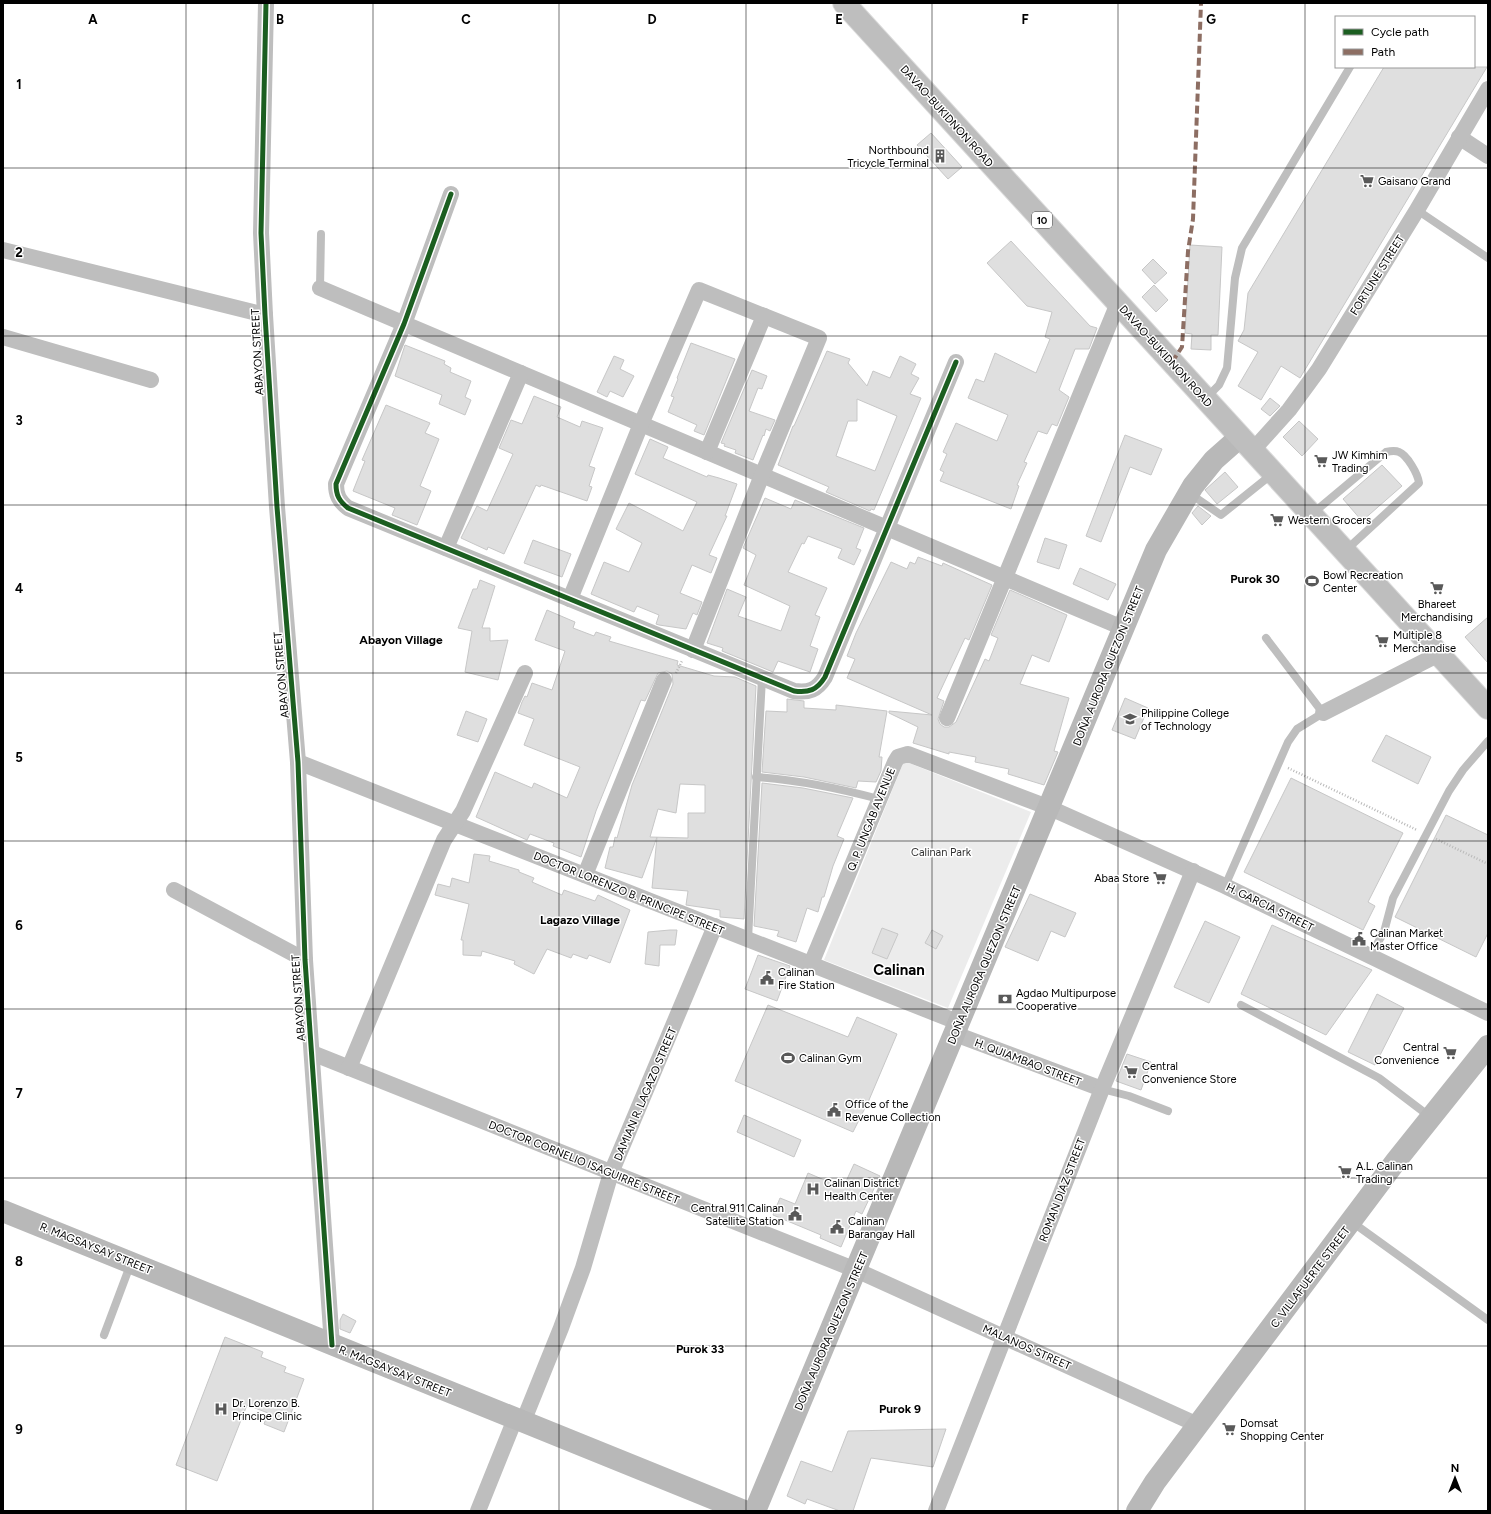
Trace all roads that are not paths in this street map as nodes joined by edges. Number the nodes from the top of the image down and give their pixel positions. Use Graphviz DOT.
graph roads {
  1 [pos="266,3"];
  2 [pos="844,3"];
  3 [pos="1349,68"];
  4 [pos="1488,88"];
  5 [pos="1459,137"];
  6 [pos="1488,156"];
  7 [pos="451,194"];
  8 [pos="1417,210"];
  9 [pos="321,234"];
  10 [pos="3,250"];
  11 [pos="1488,258"];
  12 [pos="320,288"];
  13 [pos="1118,303"];
  14 [pos="265,315"];
  15 [pos="764,316"];
  16 [pos="404,324"];
  17 [pos="3,337"];
  18 [pos="956,362"];
  19 [pos="521,373"];
  20 [pos="151,380"];
  21 [pos="1205,399"];
  22 [pos="641,424"];
  23 [pos="1246,444"];
  24 [pos="708,452"];
  25 [pos="1273,473"];
  26 [pos="762,475"];
  27 [pos="1189,492"];
  28 [pos="1311,515"];
  29 [pos="887,527"];
  30 [pos="446,548"];
  31 [pos="1344,551"];
  32 [pos="1005,577"];
  33 [pos="570,599"];
  34 [pos="1123,628"];
  35 [pos="1266,638"];
  36 [pos="693,650"];
  37 [pos="1439,654"];
  38 [pos="525,673"];
  39 [pos="762,678"];
  40 [pos="664,680"];
  41 [pos="1488,708"];
  42 [pos="1323,713"];
  43 [pos="947,718"];
  44 [pos="1488,741"];
  45 [pos="298,762"];
  46 [pos="756,777"];
  47 [pos="880,799"];
  48 [pos="1050,808"];
  49 [pos="455,824"];
  50 [pos="1193,871"];
  51 [pos="585,875"];
  52 [pos="1225,886"];
  53 [pos="174,890"];
  54 [pos="715,926"];
  55 [pos="748,939"];
  56 [pos="1370,956"];
  57 [pos="305,960"];
  58 [pos="811,964"];
  59 [pos="1241,1005"];
  60 [pos="1488,1012"];
  61 [pos="957,1028"];
  62 [pos="1488,1046"];
  63 [pos="312,1053"];
  64 [pos="349,1068"];
  65 [pos="1102,1089"];
  66 [pos="1168,1111"];
  67 [pos="1431,1118"];
  68 [pos="611,1173"];
  69 [pos="3,1211"];
  70 [pos="1351,1222"];
  71 [pos="132,1262"];
  72 [pos="856,1270"];
  73 [pos="1488,1320"];
  74 [pos="104,1335"];
  75 [pos="1004,1337"];
  76 [pos="332,1346"];
  77 [pos="519,1421"];
  78 [pos="1198,1425"];
  79 [pos="478,1511"];
  80 [pos="744,1511"];
  81 [pos="755,1511"];
  82 [pos="936,1511"];
  83 [pos="1137,1511"];
  1 -- 14 [label="street, ABAYON STREET"];
  2 -- 13 [label="highway, DAVAO-BUKIDNON ROAD / 10"];
  3 -- 21 [label="lane"];
  4 -- 5 [label="street, FORTUNE STREET"];
  5 -- 6 [label="street"];
  5 -- 8 [label="street, FORTUNE STREET"];
  7 -- 16 [label="street"];
  8 -- 11 [label="lane"];
  8 -- 23 [label="street, FORTUNE STREET"];
  9 -- 12 [label="lane"];
  10 -- 14 [label="street"];
  12 -- 16 [label="street"];
  13 -- 21 [label="highway, DAVAO-BUKIDNON ROAD / 10"];
  13 -- 32 [label="street"];
  14 -- 45 [label="street, ABAYON STREET"];
  15 -- 22 [label="street"];
  15 -- 24 [label="street"];
  15 -- 26 [label="street"];
  16 -- 19 [label="street"];
  16 -- 30 [label="street"];
  17 -- 20 [label="street"];
  18 -- 29 [label="street"];
  19 -- 22 [label="street"];
  19 -- 30 [label="street"];
  21 -- 23 [label="highway, DAVAO-BUKIDNON ROAD / 10"];
  22 -- 24 [label="street"];
  22 -- 33 [label="street"];
  23 -- 25 [label="highway, DAVAO-BUKIDNON ROAD / 10"];
  23 -- 27 [label="main road, DOÑA AURORA QUEZON STREET"];
  24 -- 26 [label="street"];
  25 -- 27 [label="lane"];
  25 -- 28 [label="highway, DAVAO-BUKIDNON ROAD / 10"];
  26 -- 29 [label="street"];
  26 -- 36 [label="street"];
  27 -- 34 [label="main road, DOÑA AURORA QUEZON STREET"];
  28 -- 31 [label="highway, DAVAO-BUKIDNON ROAD / 10"];
  28 -- 31 [label="lane"];
  29 -- 32 [label="street"];
  29 -- 39 [label="street"];
  30 -- 33 [label="street"];
  31 -- 37 [label="highway, DAVAO-BUKIDNON ROAD / 10"];
  32 -- 34 [label="street"];
  32 -- 43 [label="street"];
  33 -- 36 [label="street"];
  34 -- 48 [label="main road, DOÑA AURORA QUEZON STREET"];
  35 -- 42 [label="lane"];
  36 -- 39 [label="street"];
  37 -- 41 [label="highway, DAVAO-BUKIDNON ROAD / 10"];
  37 -- 42 [label="street"];
  38 -- 49 [label="street"];
  39 -- 46 [label="lane"];
  40 -- 51 [label="street"];
  42 -- 52 [label="lane"];
  44 -- 56 [label="lane"];
  45 -- 49 [label="street, DOCTOR LORENZO B. PRINCIPE STREET"];
  45 -- 57 [label="street, ABAYON STREET"];
  46 -- 47 [label="lane"];
  46 -- 55 [label="lane"];
  47 -- 48 [label="street, Q. P. UNGAB AVENUE"];
  47 -- 58 [label="street, Q. P. UNGAB AVENUE"];
  48 -- 50 [label="street, H. GARCIA STREET"];
  48 -- 61 [label="main road, DOÑA AURORA QUEZON STREET"];
  49 -- 51 [label="street, DOCTOR LORENZO B. PRINCIPE STREET"];
  49 -- 64 [label="street"];
  50 -- 52 [label="street, H. GARCIA STREET"];
  50 -- 65 [label="street, ROMAN DIAZ STREET"];
  51 -- 54 [label="street, DOCTOR LORENZO B. PRINCIPE STREET"];
  52 -- 56 [label="street, H. GARCIA STREET"];
  53 -- 57 [label="street"];
  54 -- 55 [label="street, DOCTOR LORENZO B. PRINCIPE STREET"];
  54 -- 68 [label="street, DAMIAN R. LAGAZO STREET"];
  55 -- 58 [label="street, DOCTOR LORENZO B. PRINCIPE STREET"];
  56 -- 60 [label="street, H. GARCIA STREET"];
  57 -- 63 [label="street, ABAYON STREET"];
  58 -- 61 [label="street, DOCTOR LORENZO B. PRINCIPE STREET"];
  59 -- 67 [label="lane"];
  61 -- 65 [label="street, H. QUIAMBAO STREET"];
  61 -- 72 [label="main road, DOÑA AURORA QUEZON STREET"];
  62 -- 67 [label="main road, C. VILLAFUERTE STREET"];
  63 -- 64 [label="street, DOCTOR CORNELIO ISAGUIRRE STREET"];
  63 -- 76 [label="street, ABAYON STREET"];
  64 -- 68 [label="street, DOCTOR CORNELIO ISAGUIRRE STREET"];
  65 -- 66 [label="lane"];
  65 -- 75 [label="street, ROMAN DIAZ STREET"];
  67 -- 70 [label="main road, C. VILLAFUERTE STREET"];
  68 -- 72 [label="street, DOCTOR CORNELIO ISAGUIRRE STREET"];
  68 -- 77 [label="street, DAMIAN R. LAGAZO STREET"];
  69 -- 71 [label="main road, R. MAGSAYSAY STREET"];
  70 -- 73 [label="lane"];
  70 -- 78 [label="main road, C. VILLAFUERTE STREET"];
  71 -- 74 [label="lane"];
  71 -- 76 [label="main road, R. MAGSAYSAY STREET"];
  72 -- 75 [label="street, MALANOS STREET"];
  72 -- 81 [label="main road, DOÑA AURORA QUEZON STREET"];
  75 -- 78 [label="street, MALANOS STREET"];
  75 -- 82 [label="street, ROMAN DIAZ STREET"];
  76 -- 77 [label="main road, R. MAGSAYSAY STREET"];
  77 -- 79 [label="street, DAMIAN R. LAGAZO STREET"];
  77 -- 80 [label="main road, R. MAGSAYSAY STREET"];
  78 -- 83 [label="main road, C. VILLAFUERTE STREET"];
}
